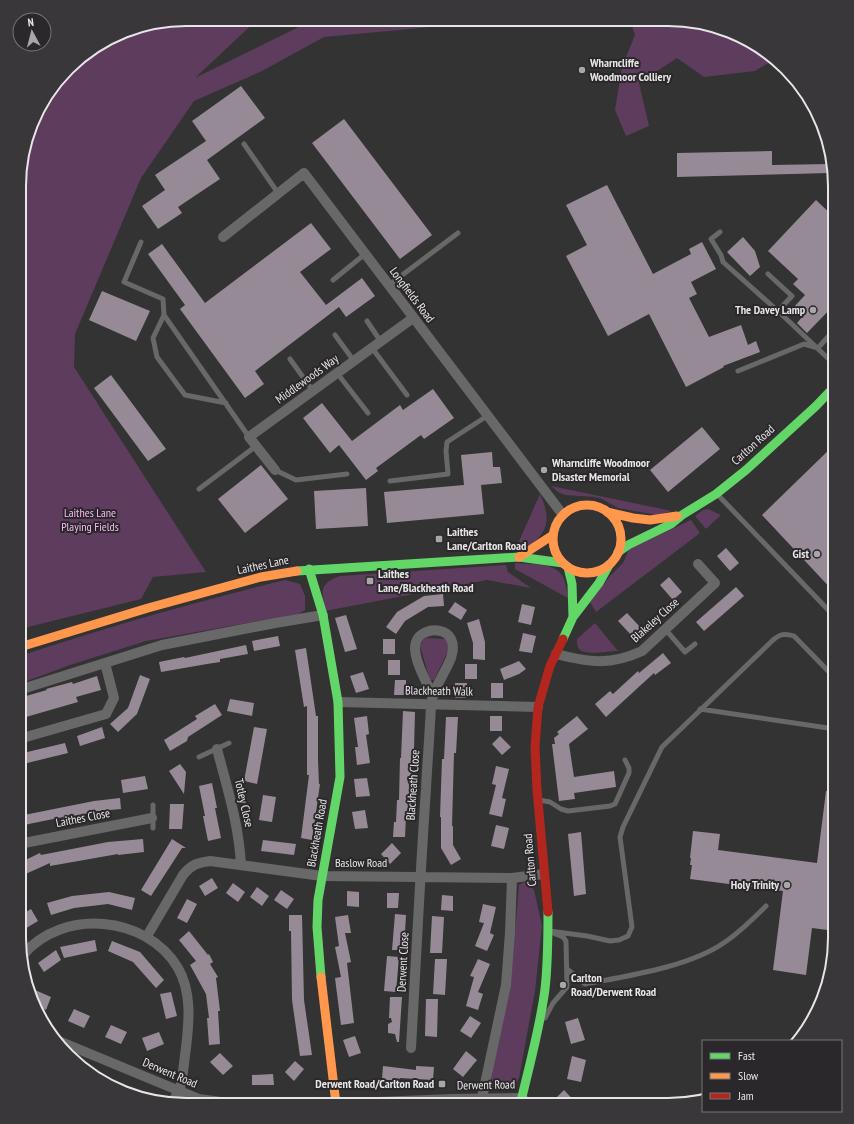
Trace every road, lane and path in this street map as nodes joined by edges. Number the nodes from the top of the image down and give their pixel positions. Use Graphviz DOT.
graph roads {
  1 [pos="244,144"];
  2 [pos="278,193"];
  3 [pos="720,232"];
  4 [pos="458,233"];
  5 [pos="223,237"];
  6 [pos="141,242"];
  7 [pos="365,254"];
  8 [pos="768,274"];
  9 [pos="333,280"];
  10 [pos="388,286"];
  11 [pos="778,311"];
  12 [pos="164,315"];
  13 [pos="413,318"];
  14 [pos="367,321"];
  15 [pos="335,335"];
  16 [pos="828,337"];
  17 [pos="381,342"];
  18 [pos="372,348"];
  19 [pos="818,348"];
  20 [pos="828,358"];
  21 [pos="290,359"];
  22 [pos="354,361"];
  23 [pos="738,371"];
  24 [pos="337,373"];
  25 [pos="313,391"];
  26 [pos="828,393"];
  27 [pos="407,395"];
  28 [pos="226,403"];
  29 [pos="368,413"];
  30 [pos="487,416"];
  31 [pos="249,437"];
  32 [pos="256,446"];
  33 [pos="275,470"];
  34 [pos="347,474"];
  35 [pos="390,481"];
  36 [pos="199,489"];
  37 [pos="716,494"];
  38 [pos="607,512"];
  39 [pos="563,515"];
  40 [pos="682,515"];
  41 [pos="553,535"];
  42 [pos="618,552"];
  43 [pos="519,557"];
  44 [pos="698,564"];
  45 [pos="565,565"];
  46 [pos="609,565"];
  47 [pos="309,569"];
  48 [pos="828,610"];
  49 [pos="323,615"];
  50 [pos="573,617"];
  51 [pos="665,629"];
  52 [pos="695,644"];
  53 [pos="26,645"];
  54 [pos="556,654"];
  55 [pos="105,663"];
  56 [pos="828,671"];
  57 [pos="26,688"];
  58 [pos="432,700"];
  59 [pos="338,702"];
  60 [pos="538,706"];
  61 [pos="700,709"];
  62 [pos="828,728"];
  63 [pos="26,737"];
  64 [pos="229,743"];
  65 [pos="217,749"];
  66 [pos="199,757"];
  67 [pos="625,760"];
  68 [pos="538,800"];
  69 [pos="153,805"];
  70 [pos="152,823"];
  71 [pos="26,843"];
  72 [pos="241,865"];
  73 [pos="544,874"];
  74 [pos="322,876"];
  75 [pos="420,876"];
  76 [pos="512,878"];
  77 [pos="766,906"];
  78 [pos="548,930"];
  79 [pos="147,936"];
  80 [pos="26,952"];
  81 [pos="567,969"];
  82 [pos="537,1032"];
  83 [pos="412,1048"];
  84 [pos="71,1049"];
  85 [pos="179,1090"];
  86 [pos="175,1098"];
  87 [pos="197,1098"];
  88 [pos="329,1098"];
  89 [pos="482,1098"];
  90 [pos="523,1098"];
  1 -- 2 [label="lane"];
  2 -- 5 [label="street, Longfields Road"];
  2 -- 7 [label="street, Longfields Road"];
  3 -- 11 [label="lane"];
  4 -- 10 [label="lane"];
  6 -- 12 [label="lane"];
  7 -- 9 [label="lane"];
  7 -- 10 [label="street, Longfields Road"];
  8 -- 11 [label="lane"];
  10 -- 13 [label="street, Longfields Road"];
  11 -- 19 [label="lane"];
  12 -- 28 [label="lane"];
  12 -- 28 [label="lane"];
  13 -- 17 [label="street, Middlewoods Way"];
  13 -- 30 [label="street, Longfields Road"];
  14 -- 17 [label="lane"];
  15 -- 22 [label="lane"];
  16 -- 19 [label="lane"];
  17 -- 18 [label="street, Middlewoods Way"];
  18 -- 22 [label="street, Middlewoods Way"];
  18 -- 27 [label="lane"];
  19 -- 20 [label="lane"];
  19 -- 23 [label="lane"];
  21 -- 25 [label="lane"];
  22 -- 24 [label="street, Middlewoods Way"];
  24 -- 25 [label="street, Middlewoods Way"];
  24 -- 29 [label="lane"];
  25 -- 31 [label="street, Middlewoods Way"];
  26 -- 37 [label="main road, Carlton Road"];
  28 -- 31 [label="lane"];
  30 -- 35 [label="lane"];
  30 -- 39 [label="street, Longfields Road"];
  31 -- 32 [label="street"];
  32 -- 33 [label="street"];
  32 -- 36 [label="lane"];
  33 -- 34 [label="lane"];
  37 -- 40 [label="main road, Carlton Road"];
  37 -- 48 [label="lane"];
  38 -- 39 [label="main road"];
  38 -- 40 [label="main road, Carlton Road"];
  38 -- 42 [label="main road"];
  39 -- 41 [label="main road"];
  40 -- 42 [label="main road, Carlton Road"];
  41 -- 43 [label="main road, Laithes Lane"];
  41 -- 45 [label="main road"];
  42 -- 46 [label="main road"];
  43 -- 45 [label="main road, Laithes Lane"];
  43 -- 47 [label="main road, Laithes Lane"];
  44 -- 51 [label="street, Blakeley Close"];
  45 -- 46 [label="main road"];
  45 -- 50 [label="main road, Carlton Road"];
  46 -- 50 [label="main road, Carlton Road"];
  47 -- 49 [label="main road, Blackheath Road"];
  47 -- 53 [label="main road, Laithes Lane"];
  49 -- 55 [label="street"];
  49 -- 59 [label="main road, Blackheath Road"];
  50 -- 54 [label="main road, Carlton Road"];
  51 -- 52 [label="lane"];
  51 -- 54 [label="street, Blakeley Close"];
  54 -- 60 [label="main road, Carlton Road"];
  55 -- 57 [label="street"];
  55 -- 63 [label="street"];
  56 -- 61 [label="lane"];
  58 -- 58 [label="street, Blackheath Close"];
  58 -- 59 [label="street, Blackheath Walk"];
  58 -- 60 [label="street, Blackheath Walk"];
  58 -- 75 [label="street, Blackheath Close"];
  59 -- 74 [label="main road, Blackheath Road"];
  60 -- 68 [label="main road, Carlton Road"];
  61 -- 62 [label="lane"];
  61 -- 78 [label="lane"];
  64 -- 65 [label="lane"];
  65 -- 66 [label="lane"];
  65 -- 72 [label="street, Totley Close"];
  67 -- 68 [label="lane"];
  68 -- 73 [label="main road, Carlton Road"];
  69 -- 70 [label="lane"];
  70 -- 71 [label="street, Laithes Close"];
  72 -- 74 [label="street, Baslow Road"];
  72 -- 79 [label="street, Baslow Road"];
  73 -- 76 [label="street, Baslow Road"];
  73 -- 78 [label="main road, Carlton Road"];
  74 -- 75 [label="street, Baslow Road"];
  74 -- 88 [label="main road, Blackheath Road"];
  75 -- 76 [label="street, Baslow Road"];
  75 -- 83 [label="street, Derwent Close"];
  76 -- 89 [label="street, Carlton Road"];
  77 -- 81 [label="lane"];
  78 -- 81 [label="lane"];
  78 -- 82 [label="main road, Carlton Road"];
  79 -- 80 [label="street"];
  79 -- 85 [label="street"];
  81 -- 82 [label="lane"];
  82 -- 90 [label="main road, Carlton Road"];
  84 -- 85 [label="street, Derwent Road"];
  85 -- 86 [label="street"];
  85 -- 87 [label="street, Derwent Road"];
}
